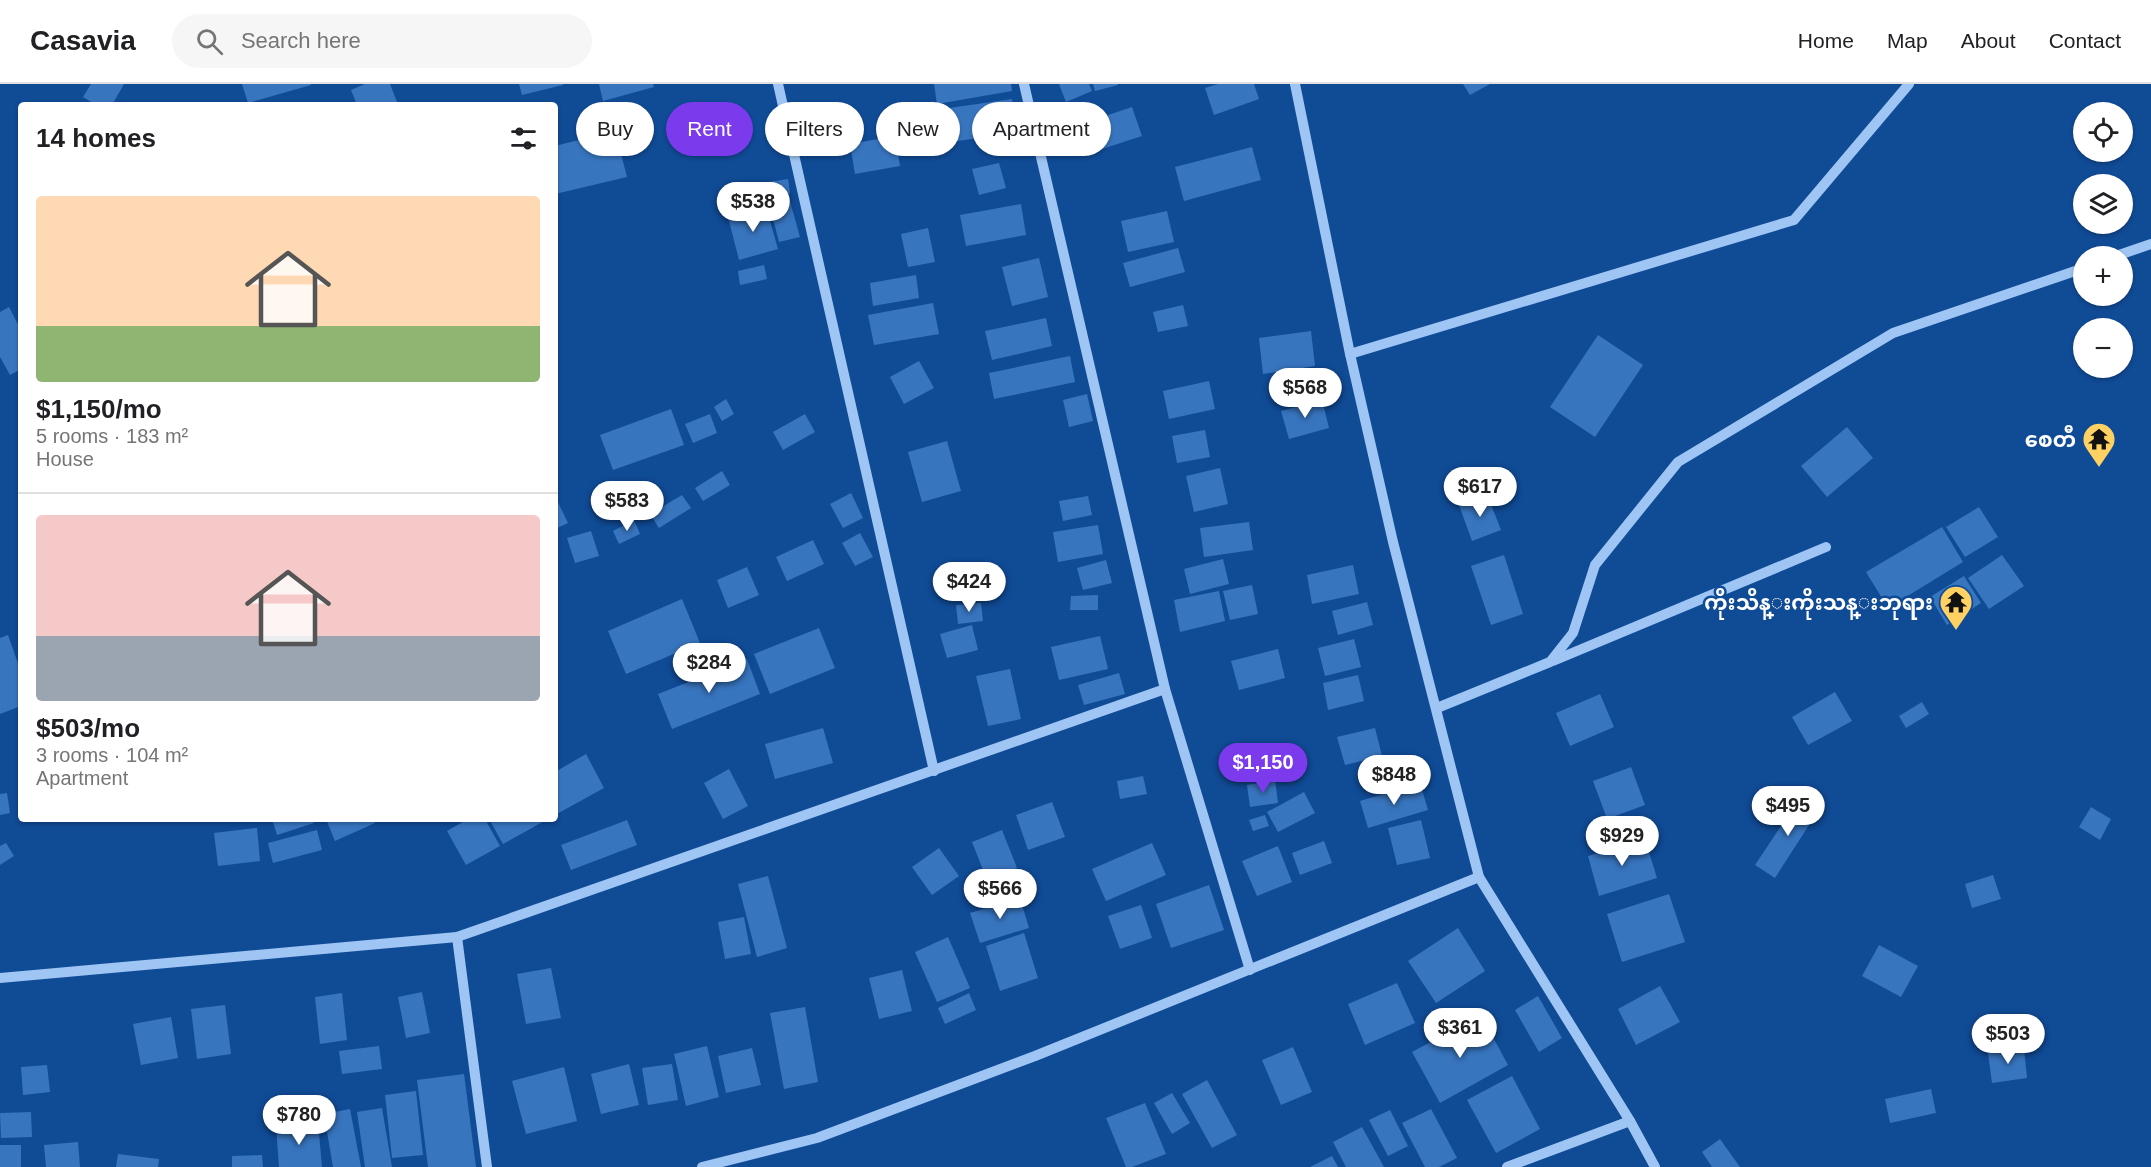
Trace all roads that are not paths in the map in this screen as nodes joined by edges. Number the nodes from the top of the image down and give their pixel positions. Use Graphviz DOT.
graph roads {
  1 [pos="778,84"];
  2 [pos="1024,84"];
  3 [pos="1295,84"];
  4 [pos="1909,84"];
  5 [pos="2151,244"];
  6 [pos="2133,250"];
  7 [pos="2073,272"];
  8 [pos="1350,354"];
  9 [pos="1826,547"];
  10 [pos="1550,663"];
  11 [pos="1165,689"];
  12 [pos="1437,708"];
  13 [pos="934,771"];
  14 [pos="1479,877"];
  15 [pos="457,937"];
  16 [pos="1250,970"];
  17 [pos="0,978"];
  18 [pos="1630,1120"];
  19 [pos="487,1167"];
  20 [pos="702,1167"];
  21 [pos="1507,1167"];
  22 [pos="1655,1167"];
  1 -- 13 [label="street"];
  2 -- 11 [label="street"];
  3 -- 8 [label="street"];
  4 -- 8 [label="street"];
  5 -- 6 [label="street"];
  7 -- 10 [label="street"];
  8 -- 12 [label="street"];
  9 -- 10 [label="street"];
  10 -- 12 [label="street"];
  11 -- 13 [label="street"];
  11 -- 16 [label="street"];
  12 -- 14 [label="street"];
  13 -- 15 [label="street"];
  14 -- 16 [label="street"];
  14 -- 18 [label="street"];
  15 -- 17 [label="street"];
  15 -- 19 [label="street"];
  16 -- 20 [label="street"];
  18 -- 21 [label="street"];
  18 -- 22 [label="street"];
}
